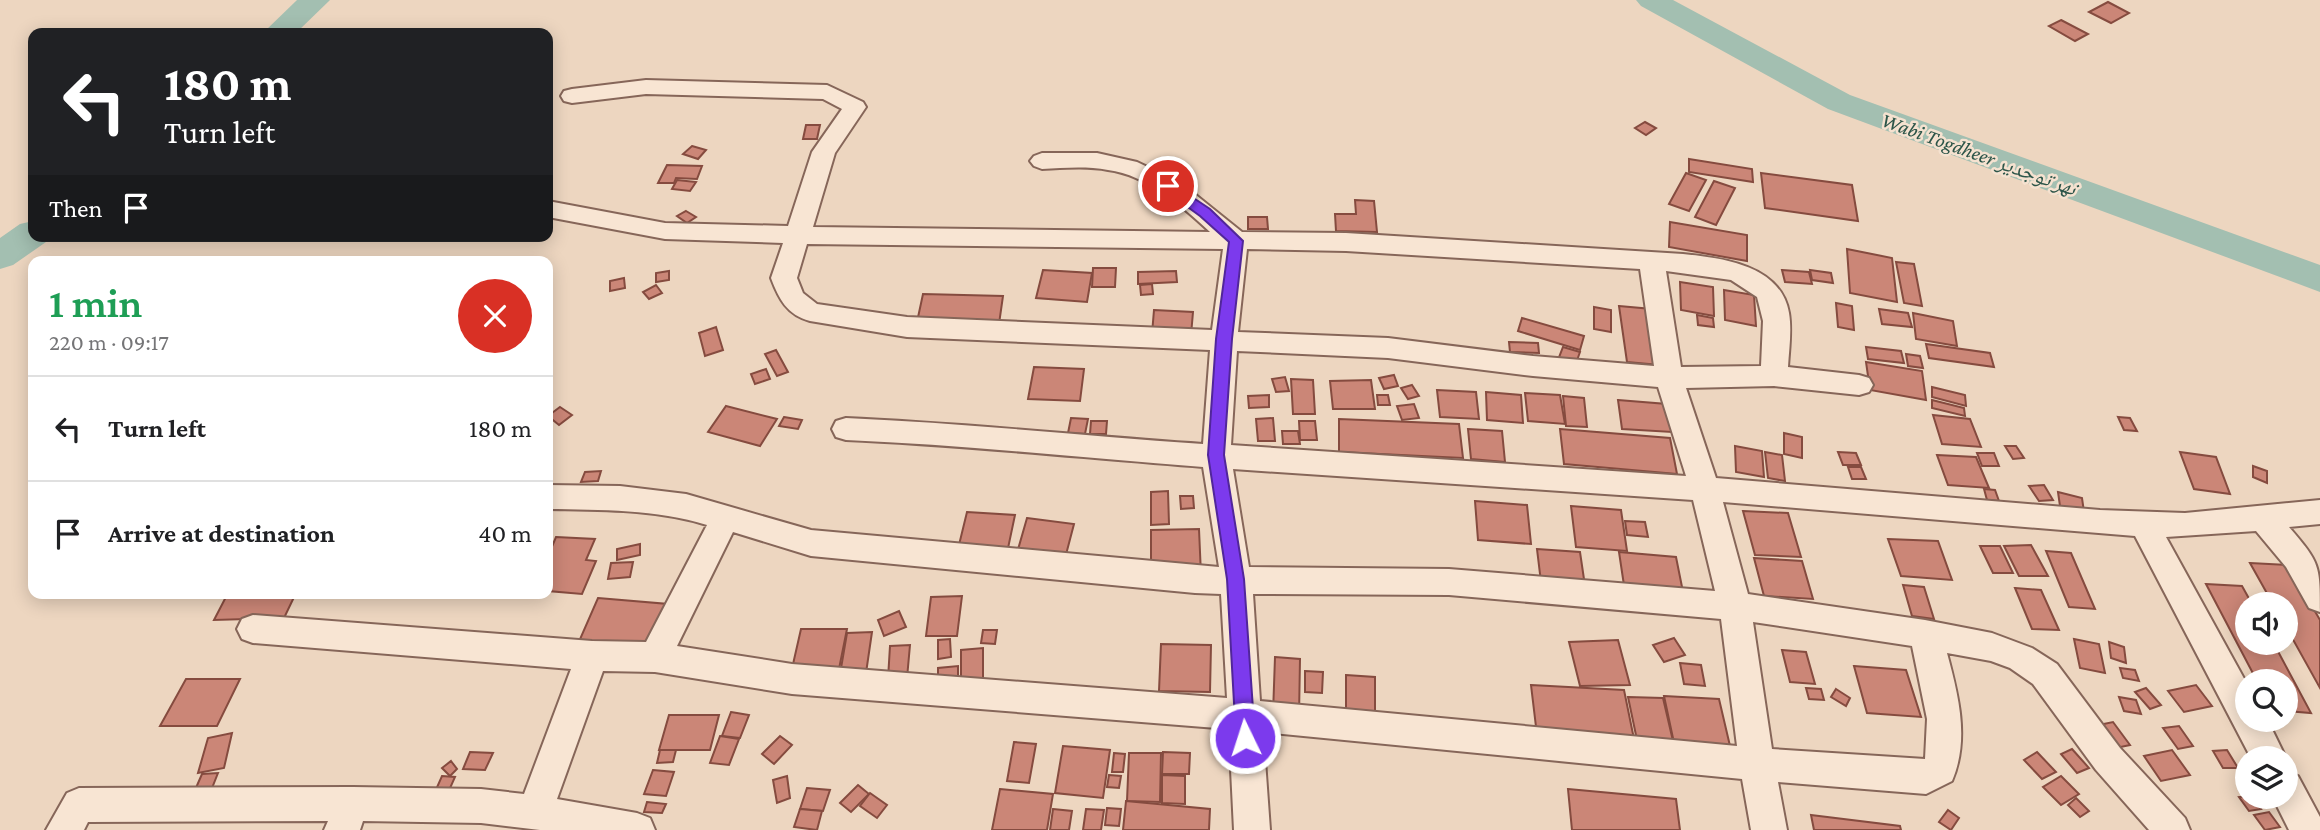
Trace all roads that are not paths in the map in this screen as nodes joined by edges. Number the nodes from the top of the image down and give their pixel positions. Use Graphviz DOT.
graph roads {
  1 [pos="572,96"];
  2 [pos="1042,161"];
  3 [pos="553,209"];
  4 [pos="797,235"];
  5 [pos="1236,241"];
  6 [pos="1651,261"];
  7 [pos="1224,339"];
  8 [pos="1774,376"];
  9 [pos="1669,378"];
  10 [pos="1858,385"];
  11 [pos="846,429"];
  12 [pos="1216,455"];
  13 [pos="1705,489"];
  14 [pos="553,497"];
  15 [pos="2320,512"];
  16 [pos="726,517"];
  17 [pos="2263,518"];
  18 [pos="2144,524"];
  19 [pos="1236,579"];
  20 [pos="2320,598"];
  21 [pos="1735,606"];
  22 [pos="253,629"];
  23 [pos="1925,634"];
  24 [pos="592,656"];
  25 [pos="655,657"];
  26 [pos="2235,694"];
  27 [pos="1244,715"];
  28 [pos="1757,764"];
  29 [pos="2297,809"];
  30 [pos="535,812"];
  31 [pos="347,817"];
  32 [pos="64,830"];
  33 [pos="636,830"];
  34 [pos="1252,830"];
  35 [pos="1769,830"];
  36 [pos="2172,830"];
  37 [pos="2308,830"];
  1 -- 4 [label="street"];
  2 -- 5 [label="street"];
  3 -- 4 [label="street"];
  4 -- 5 [label="street"];
  4 -- 7 [label="street"];
  5 -- 6 [label="street"];
  5 -- 7 [label="street"];
  6 -- 8 [label="street"];
  6 -- 9 [label="street"];
  7 -- 9 [label="street"];
  7 -- 12 [label="street"];
  8 -- 9 [label="street"];
  8 -- 10 [label="street"];
  9 -- 13 [label="street"];
  11 -- 12 [label="street"];
  12 -- 13 [label="street"];
  12 -- 19 [label="street"];
  13 -- 18 [label="street"];
  13 -- 21 [label="street"];
  14 -- 16 [label="street"];
  15 -- 17 [label="street"];
  16 -- 19 [label="street"];
  16 -- 25 [label="street"];
  17 -- 18 [label="street"];
  17 -- 20 [label="street"];
  18 -- 26 [label="street"];
  19 -- 21 [label="street"];
  19 -- 27 [label="street"];
  21 -- 23 [label="street"];
  21 -- 28 [label="street"];
  22 -- 24 [label="street"];
  23 -- 28 [label="street"];
  23 -- 36 [label="street"];
  24 -- 25 [label="street"];
  24 -- 30 [label="street"];
  25 -- 27 [label="street"];
  27 -- 28 [label="street"];
  27 -- 34 [label="street"];
  28 -- 35 [label="street"];
  29 -- 37 [label="street"];
  30 -- 31 [label="street"];
  30 -- 33 [label="street"];
  31 -- 32 [label="street"];
}
